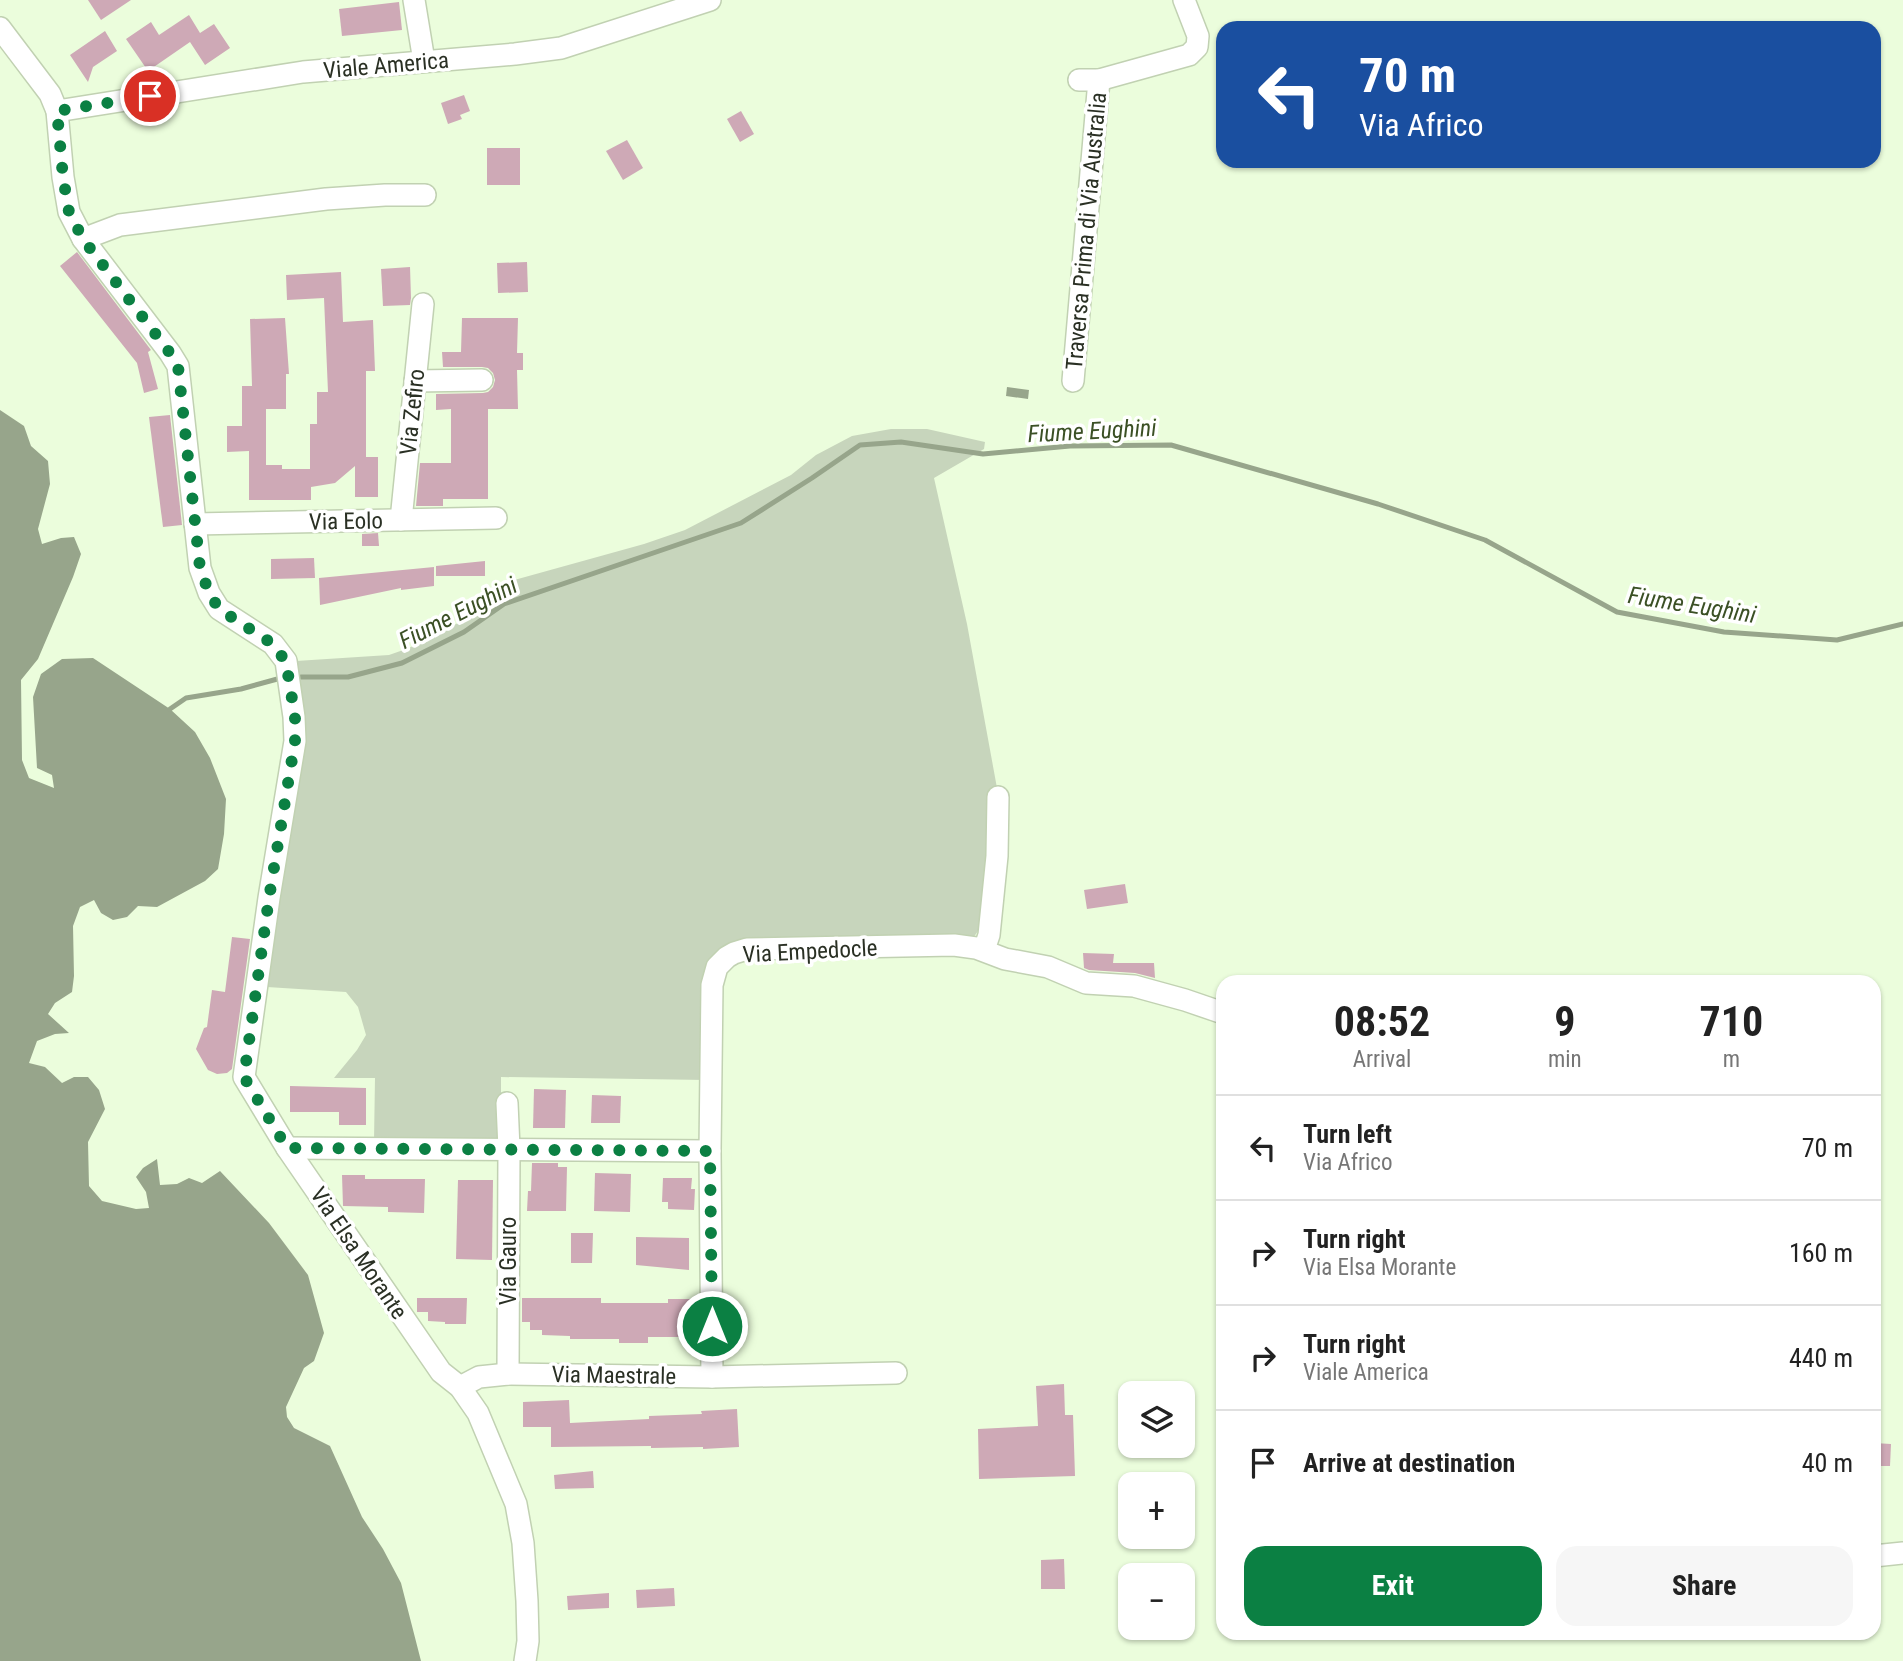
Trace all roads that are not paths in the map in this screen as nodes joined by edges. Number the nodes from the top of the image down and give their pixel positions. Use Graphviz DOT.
graph roads {
  1 [pos="414,0"];
  2 [pos="710,0"];
  3 [pos="1184,0"];
  4 [pos="659,8"];
  5 [pos="0,28"];
  6 [pos="424,61"];
  7 [pos="57,111"];
  8 [pos="425,195"];
  9 [pos="83,239"];
  10 [pos="424,304"];
  11 [pos="482,380"];
  12 [pos="415,381"];
  13 [pos="1073,381"];
  14 [pos="496,518"];
  15 [pos="401,520"];
  16 [pos="195,524"];
  17 [pos="998,797"];
  18 [pos="984,950"];
  19 [pos="1216,1011"];
  20 [pos="507,1104"];
  21 [pos="287,1148"];
  22 [pos="509,1149"];
  23 [pos="710,1151"];
  24 [pos="896,1373"];
  25 [pos="508,1374"];
  26 [pos="712,1377"];
  27 [pos="460,1387"];
  28 [pos="1903,1553"];
  29 [pos="1881,1555"];
  30 [pos="526,1661"];
  1 -- 6 [label="street"];
  2 -- 4 [label="street, Viale America"];
  3 -- 13 [label="street, Traversa Prima di Via Australia"];
  4 -- 6 [label="street, Viale America"];
  5 -- 7 [label="street"];
  6 -- 7 [label="street, Viale America"];
  7 -- 9 [label="street, Via Elsa Morante"];
  8 -- 9 [label="street"];
  9 -- 16 [label="street, Via Elsa Morante"];
  10 -- 12 [label="street, Via Zefiro"];
  11 -- 12 [label="street"];
  12 -- 15 [label="street, Via Zefiro"];
  14 -- 15 [label="street, Via Eolo"];
  15 -- 16 [label="street, Via Eolo"];
  16 -- 21 [label="street, Via Elsa Morante"];
  17 -- 18 [label="street"];
  18 -- 19 [label="street, Via Empedocle"];
  18 -- 23 [label="street, Via Empedocle"];
  20 -- 22 [label="street, Via Gauro"];
  21 -- 22 [label="street"];
  21 -- 27 [label="street, Via Elsa Morante"];
  22 -- 23 [label="street"];
  22 -- 25 [label="street, Via Gauro"];
  23 -- 26 [label="street, Via Empedocle"];
  24 -- 26 [label="street, Via Maestrale"];
  25 -- 26 [label="street, Via Maestrale"];
  25 -- 27 [label="street, Via Maestrale"];
  27 -- 30 [label="street, Via Elsa Morante"];
  28 -- 29 [label="street"];
}
